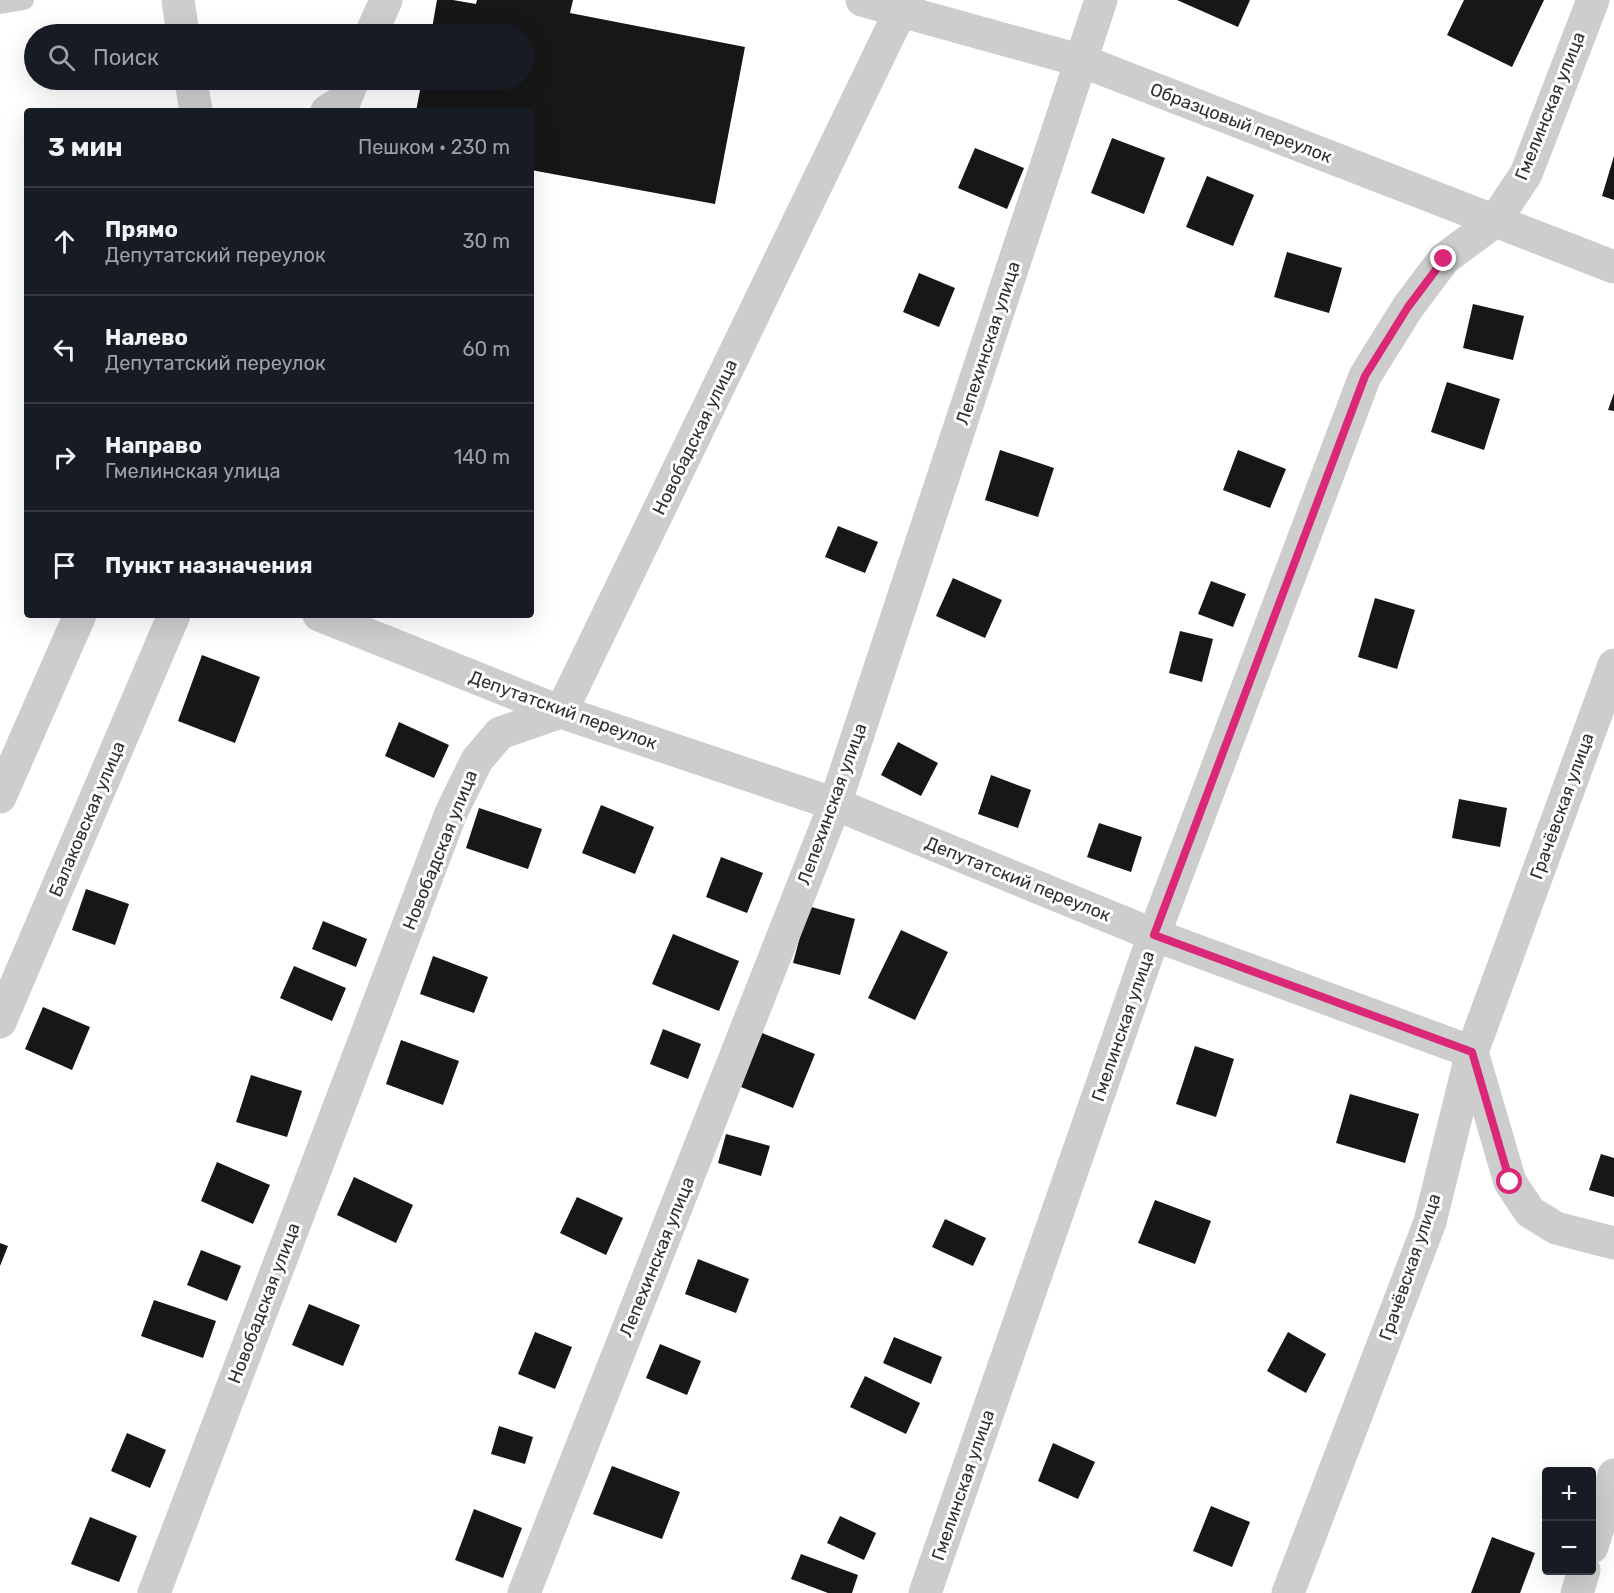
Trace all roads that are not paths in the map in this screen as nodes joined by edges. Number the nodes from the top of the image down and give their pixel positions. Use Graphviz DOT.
graph roads {
  1 [pos="24,0"];
  2 [pos="178,0"];
  3 [pos="386,0"];
  4 [pos="862,0"];
  5 [pos="1101,0"];
  6 [pos="1593,0"];
  7 [pos="0,4"];
  8 [pos="900,12"];
  9 [pos="182,24"];
  10 [pos="375,24"];
  11 [pos="1082,61"];
  12 [pos="193,90"];
  13 [pos="349,90"];
  14 [pos="196,108"];
  15 [pos="332,108"];
  16 [pos="1494,222"];
  17 [pos="1614,267"];
  18 [pos="79,618"];
  19 [pos="173,618"];
  20 [pos="326,618"];
  21 [pos="1614,665"];
  22 [pos="561,712"];
  23 [pos="0,797"];
  24 [pos="835,804"];
  25 [pos="1154,935"];
  26 [pos="0,1022"];
  27 [pos="1472,1052"];
  28 [pos="1614,1243"];
  29 [pos="1614,1475"];
  30 [pos="1596,1534"];
  31 [pos="1582,1575"];
  32 [pos="154,1593"];
  33 [pos="524,1593"];
  34 [pos="925,1593"];
  35 [pos="1288,1593"];
  36 [pos="1577,1593"];
  1 -- 7 [label="lane"];
  2 -- 9 [label="street"];
  3 -- 10 [label="street"];
  4 -- 8 [label="street, Образцовый переулок"];
  5 -- 11 [label="street, Лепехинская улица"];
  6 -- 16 [label="street, Гмелинская улица"];
  8 -- 11 [label="street, Образцовый переулок"];
  8 -- 22 [label="street, Новобадская улица"];
  11 -- 16 [label="street, Образцовый переулок"];
  11 -- 24 [label="street, Лепехинская улица"];
  12 -- 14 [label="street"];
  13 -- 15 [label="street"];
  16 -- 17 [label="street, Образцовый переулок"];
  16 -- 25 [label="street, Гмелинская улица"];
  18 -- 23 [label="street"];
  19 -- 26 [label="street, Балаковская улица"];
  20 -- 22 [label="street, Депутатский переулок"];
  21 -- 27 [label="street, Грачёвская улица"];
  22 -- 24 [label="street, Депутатский переулок"];
  22 -- 32 [label="street, Новобадская улица"];
  24 -- 25 [label="street, Депутатский переулок"];
  24 -- 33 [label="street, Лепехинская улица"];
  25 -- 27 [label="street, Депутатский переулок"];
  25 -- 34 [label="street, Гмелинская улица"];
  27 -- 28 [label="street"];
  27 -- 35 [label="street, Грачёвская улица"];
  29 -- 30 [label="street"];
  31 -- 36 [label="street"];
}
